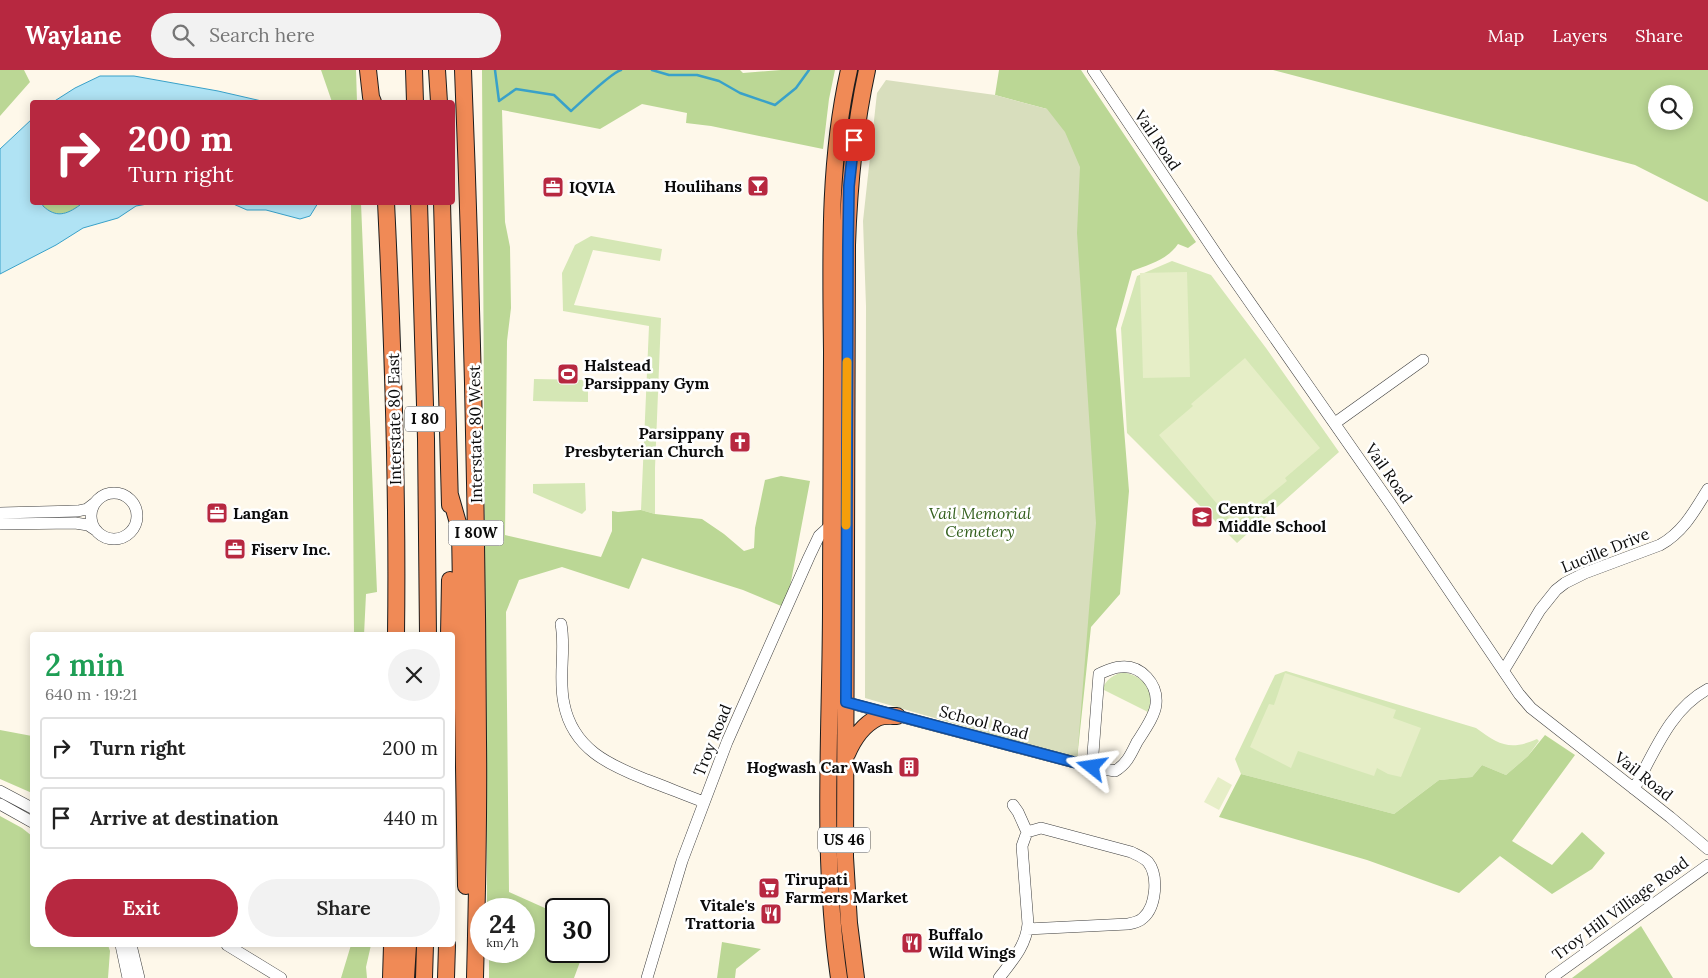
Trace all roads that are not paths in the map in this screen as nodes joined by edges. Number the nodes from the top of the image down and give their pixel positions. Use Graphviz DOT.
graph roads {
  1 [pos="368,70"];
  2 [pos="378,70"];
  3 [pos="414,70"];
  4 [pos="437,70"];
  5 [pos="463,70"];
  6 [pos="849,70"];
  7 [pos="867,70"];
  8 [pos="1093,70"];
  9 [pos="372,100"];
  10 [pos="380,100"];
  11 [pos="415,100"];
  12 [pos="438,100"];
  13 [pos="386,205"];
  14 [pos="419,205"];
  15 [pos="442,205"];
  16 [pos="1423,360"];
  17 [pos="1335,423"];
  18 [pos="1708,489"];
  19 [pos="450,495"];
  20 [pos="96,502"];
  21 [pos="0,514"];
  22 [pos="0,524"];
  23 [pos="831,525"];
  24 [pos="97,531"];
  25 [pos="831,598"];
  26 [pos="560,624"];
  27 [pos="396,632"];
  28 [pos="428,632"];
  29 [pos="449,632"];
  30 [pos="1504,670"];
  31 [pos="1708,689"];
  32 [pos="846,702"];
  33 [pos="897,716"];
  34 [pos="845,759"];
  35 [pos="1092,767"];
  36 [pos="1634,789"];
  37 [pos="0,791"];
  38 [pos="704,802"];
  39 [pos="0,804"];
  40 [pos="1013,805"];
  41 [pos="30,807"];
  42 [pos="30,821"];
  43 [pos="1027,832"];
  44 [pos="1708,849"];
  45 [pos="1708,864"];
  46 [pos="1027,930"];
  47 [pos="121,947"];
  48 [pos="132,947"];
  49 [pos="231,947"];
  50 [pos="392,947"];
  51 [pos="408,947"];
  52 [pos="424,947"];
  53 [pos="447,947"];
  54 [pos="128,978"];
  55 [pos="139,978"];
  56 [pos="281,978"];
  57 [pos="391,978"];
  58 [pos="406,978"];
  59 [pos="424,978"];
  60 [pos="446,978"];
  61 [pos="468,978"];
  62 [pos="476,978"];
  63 [pos="647,978"];
  64 [pos="839,978"];
  65 [pos="856,978"];
  66 [pos="999,978"];
  67 [pos="1550,978"];
  1 -- 9 [label="highway"];
  2 -- 10 [label="highway"];
  3 -- 11 [label="highway"];
  4 -- 12 [label="highway"];
  5 -- 62 [label="highway, Interstate 80 West / I 80W"];
  6 -- 23 [label="highway, US 46"];
  7 -- 32 [label="highway, US 46"];
  8 -- 17 [label="street, Vail Road"];
  13 -- 27 [label="highway, Interstate 80 East"];
  14 -- 28 [label="highway, I 80"];
  15 -- 19 [label="highway, I 80"];
  16 -- 17 [label="street"];
  17 -- 30 [label="street, Vail Road"];
  18 -- 30 [label="street, Lucille Drive"];
  19 -- 29 [label="highway, I 80"];
  19 -- 61 [label="highway"];
  20 -- 21 [label="street"];
  20 -- 24 [label="street"];
  20 -- 24 [label="street"];
  22 -- 24 [label="street"];
  23 -- 25 [label="highway, US 46"];
  23 -- 38 [label="street, Troy Road"];
  25 -- 32 [label="highway"];
  25 -- 64 [label="highway, US 46"];
  26 -- 38 [label="street"];
  30 -- 36 [label="street, Vail Road"];
  31 -- 36 [label="street"];
  32 -- 33 [label="street, School Road"];
  32 -- 34 [label="highway, US 46"];
  33 -- 34 [label="highway"];
  33 -- 35 [label="street, School Road"];
  34 -- 65 [label="highway, US 46"];
  35 -- 35 [label="street, School Road"];
  36 -- 44 [label="street, Vail Road"];
  37 -- 41 [label="street"];
  38 -- 63 [label="street, Troy Road"];
  39 -- 42 [label="street"];
  40 -- 43 [label="street"];
  43 -- 46 [label="street"];
  43 -- 46 [label="street"];
  45 -- 67 [label="street, Troy Hill Villiage Road"];
  46 -- 66 [label="street"];
  47 -- 54 [label="street"];
  48 -- 55 [label="street"];
  49 -- 56 [label="street"];
  50 -- 57 [label="highway"];
  51 -- 58 [label="highway"];
  52 -- 59 [label="highway"];
  53 -- 60 [label="highway"];
}
